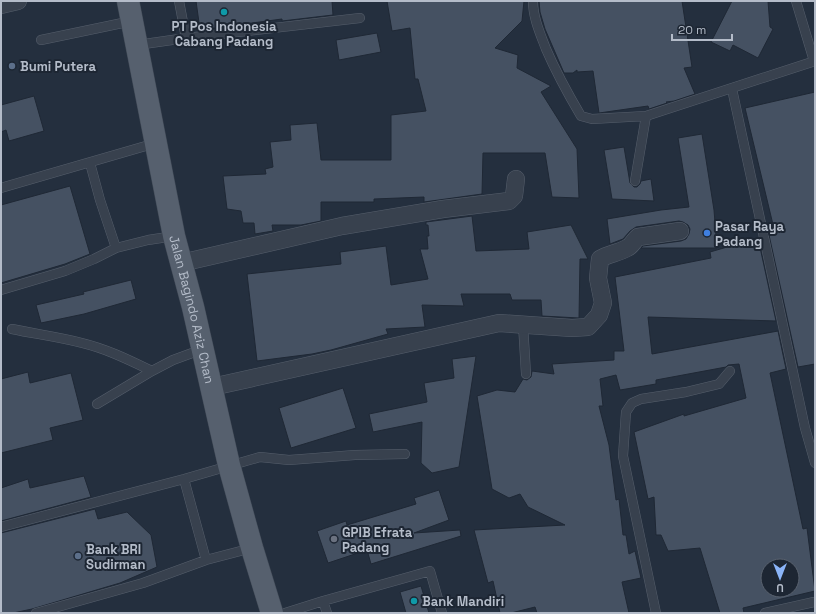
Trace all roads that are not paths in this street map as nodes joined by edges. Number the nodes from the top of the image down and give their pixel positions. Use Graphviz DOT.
graph roads {
  1 [pos="18,1"];
  2 [pos="179,1"];
  3 [pos="533,1"];
  4 [pos="796,1"];
  5 [pos="1,5"];
  6 [pos="130,11"];
  7 [pos="360,18"];
  8 [pos="186,38"];
  9 [pos="41,40"];
  10 [pos="137,45"];
  11 [pos="814,61"];
  12 [pos="732,89"];
  13 [pos="646,116"];
  14 [pos="156,143"];
  15 [pos="90,163"];
  16 [pos="516,179"];
  17 [pos="635,181"];
  18 [pos="1,188"];
  19 [pos="680,231"];
  20 [pos="174,236"];
  21 [pos="116,248"];
  22 [pos="181,263"];
  23 [pos="1,290"];
  24 [pos="523,324"];
  25 [pos="12,329"];
  26 [pos="203,349"];
  27 [pos="152,370"];
  28 [pos="730,371"];
  29 [pos="526,374"];
  30 [pos="212,387"];
  31 [pos="98,404"];
  32 [pos="405,454"];
  33 [pos="815,463"];
  34 [pos="229,466"];
  35 [pos="184,479"];
  36 [pos="1,527"];
  37 [pos="252,548"];
  38 [pos="206,560"];
  39 [pos="324,601"];
  40 [pos="814,602"];
  41 [pos="36,613"];
  42 [pos="272,613"];
  43 [pos="285,613"];
  44 [pos="327,613"];
  45 [pos="442,613"];
  46 [pos="656,613"];
  47 [pos="765,613"];
  1 -- 5 [label="street"];
  2 -- 8 [label="lane"];
  3 -- 13 [label="lane"];
  4 -- 11 [label="lane"];
  6 -- 9 [label="lane"];
  6 -- 10 [label="main road, Jalan Bagindo Aziz Chan"];
  7 -- 8 [label="lane"];
  8 -- 10 [label="lane"];
  10 -- 14 [label="main road, Jalan Bagindo Aziz Chan"];
  11 -- 12 [label="lane"];
  12 -- 13 [label="lane"];
  12 -- 33 [label="lane"];
  13 -- 17 [label="lane"];
  14 -- 15 [label="lane"];
  14 -- 20 [label="main road, Jalan Bagindo Aziz Chan"];
  15 -- 18 [label="lane"];
  15 -- 21 [label="lane"];
  16 -- 22 [label="street"];
  19 -- 24 [label="street"];
  20 -- 21 [label="lane"];
  20 -- 22 [label="main road, Jalan Bagindo Aziz Chan"];
  21 -- 23 [label="lane"];
  22 -- 26 [label="main road, Jalan Bagindo Aziz Chan"];
  24 -- 29 [label="lane"];
  24 -- 30 [label="street"];
  25 -- 27 [label="lane"];
  26 -- 27 [label="lane"];
  26 -- 30 [label="main road, Jalan Bagindo Aziz Chan"];
  27 -- 31 [label="lane"];
  28 -- 46 [label="lane"];
  30 -- 34 [label="main road, Jalan Bagindo Aziz Chan"];
  32 -- 34 [label="lane"];
  34 -- 35 [label="lane"];
  34 -- 37 [label="main road, Jalan Bagindo Aziz Chan"];
  35 -- 36 [label="lane"];
  35 -- 38 [label="lane"];
  37 -- 38 [label="lane"];
  37 -- 42 [label="main road, Jalan Bagindo Aziz Chan"];
  38 -- 41 [label="lane"];
  39 -- 43 [label="lane"];
  39 -- 44 [label="lane"];
  39 -- 45 [label="lane"];
  40 -- 47 [label="lane"];
}
